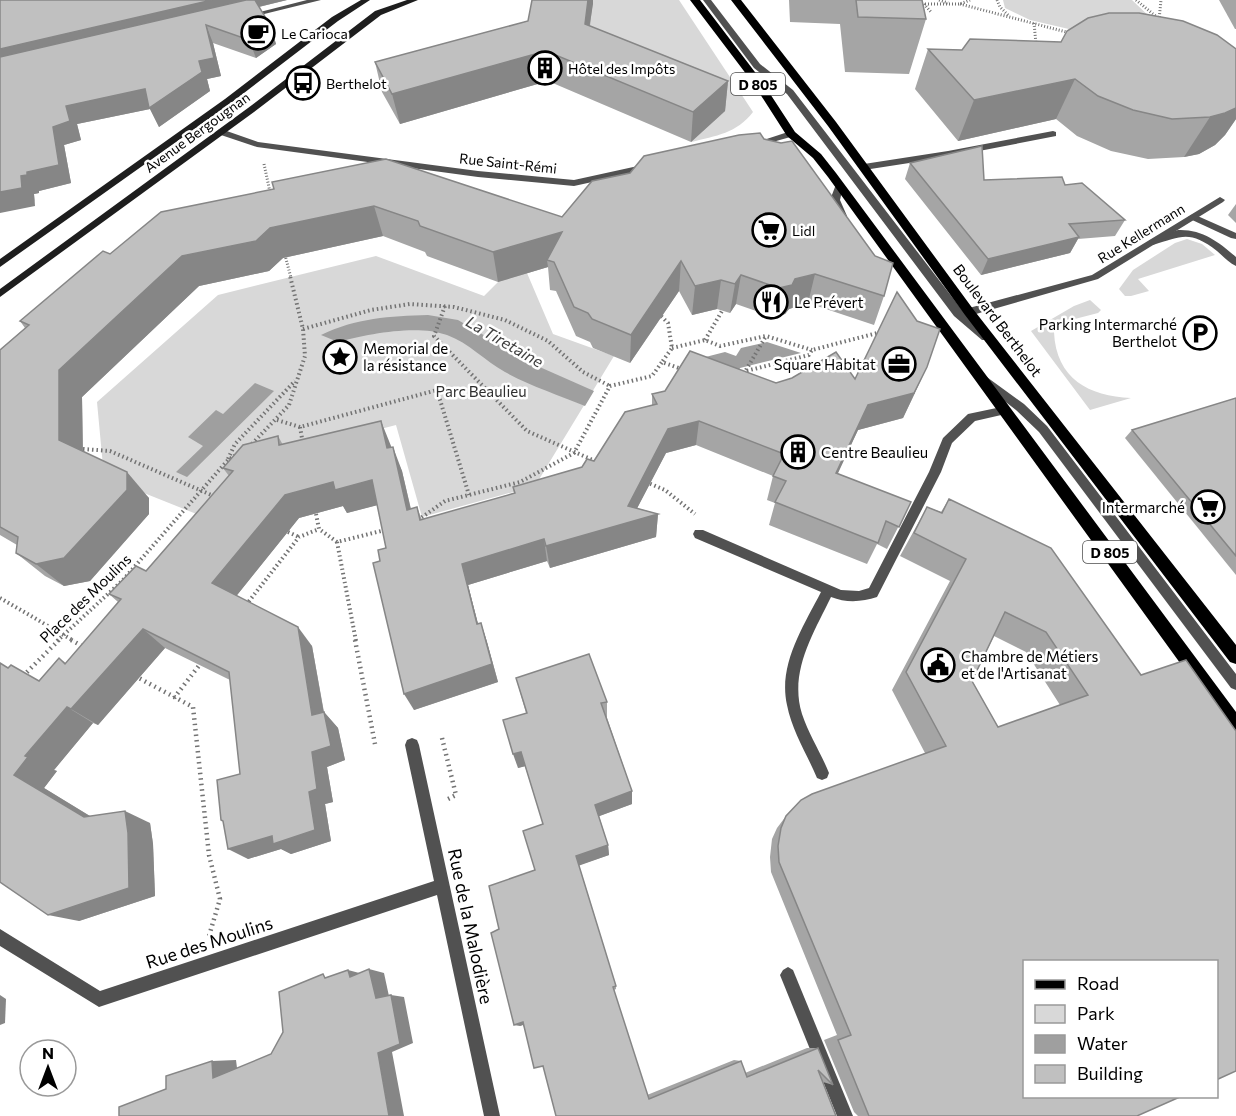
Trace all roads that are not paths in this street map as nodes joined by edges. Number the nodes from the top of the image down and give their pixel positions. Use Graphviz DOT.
graph roads {
  1 [pos="317,0"];
  2 [pos="366,0"];
  3 [pos="384,0"];
  4 [pos="414,0"];
  5 [pos="695,0"];
  6 [pos="707,0"];
  7 [pos="736,0"];
  8 [pos="378,13"];
  9 [pos="237,19"];
  10 [pos="221,132"];
  11 [pos="791,134"];
  12 [pos="1053,134"];
  13 [pos="748,145"];
  14 [pos="655,165"];
  15 [pos="864,167"];
  16 [pos="839,187"];
  17 [pos="1220,200"];
  18 [pos="1193,217"];
  19 [pos="845,222"];
  20 [pos="1233,236"];
  21 [pos="1153,242"];
  22 [pos="1236,262"];
  23 [pos="0,264"];
  24 [pos="0,294"];
  25 [pos="969,312"];
  26 [pos="996,346"];
  27 [pos="983,378"];
  28 [pos="1006,410"];
  29 [pos="699,534"];
  30 [pos="828,590"];
  31 [pos="1236,657"];
  32 [pos="1236,684"];
  33 [pos="1236,726"];
  34 [pos="412,745"];
  35 [pos="822,773"];
  36 [pos="441,886"];
  37 [pos="0,937"];
  38 [pos="788,975"];
  39 [pos="492,1116"];
  40 [pos="844,1116"];
  1 -- 9 [label="street"];
  2 -- 23 [label="main road, Avenue Bergougnan"];
  3 -- 8 [label="main road"];
  4 -- 8 [label="main road, Avenue Bergougnan"];
  5 -- 11 [label="main road, D 805"];
  6 -- 26 [label="street"];
  7 -- 15 [label="main road, Boulevard Berthelot / D 805"];
  8 -- 10 [label="main road, Avenue Bergougnan"];
  10 -- 14 [label="street, Rue Saint-Rémi"];
  10 -- 24 [label="main road, Avenue Bergougnan"];
  11 -- 13 [label="street"];
  11 -- 16 [label="main road, D 805"];
  12 -- 15 [label="street"];
  15 -- 25 [label="main road, Boulevard Berthelot / D 805"];
  16 -- 19 [label="street"];
  16 -- 27 [label="main road, D 805"];
  17 -- 18 [label="street, Rue Kellermann"];
  18 -- 20 [label="street"];
  18 -- 21 [label="street, Rue Kellermann"];
  21 -- 22 [label="street"];
  21 -- 25 [label="street, Rue Kellermann"];
  25 -- 26 [label="main road, Boulevard Berthelot / D 805"];
  26 -- 31 [label="main road, Boulevard Berthelot / D 805"];
  27 -- 28 [label="main road, D 805"];
  27 -- 32 [label="street"];
  28 -- 30 [label="street"];
  28 -- 33 [label="main road, D 805"];
  29 -- 30 [label="street"];
  30 -- 35 [label="street"];
  34 -- 36 [label="street, Rue de la Malodière"];
  36 -- 37 [label="street, Rue des Moulins"];
  36 -- 39 [label="street, Rue de la Malodière"];
  38 -- 40 [label="street"];
}
